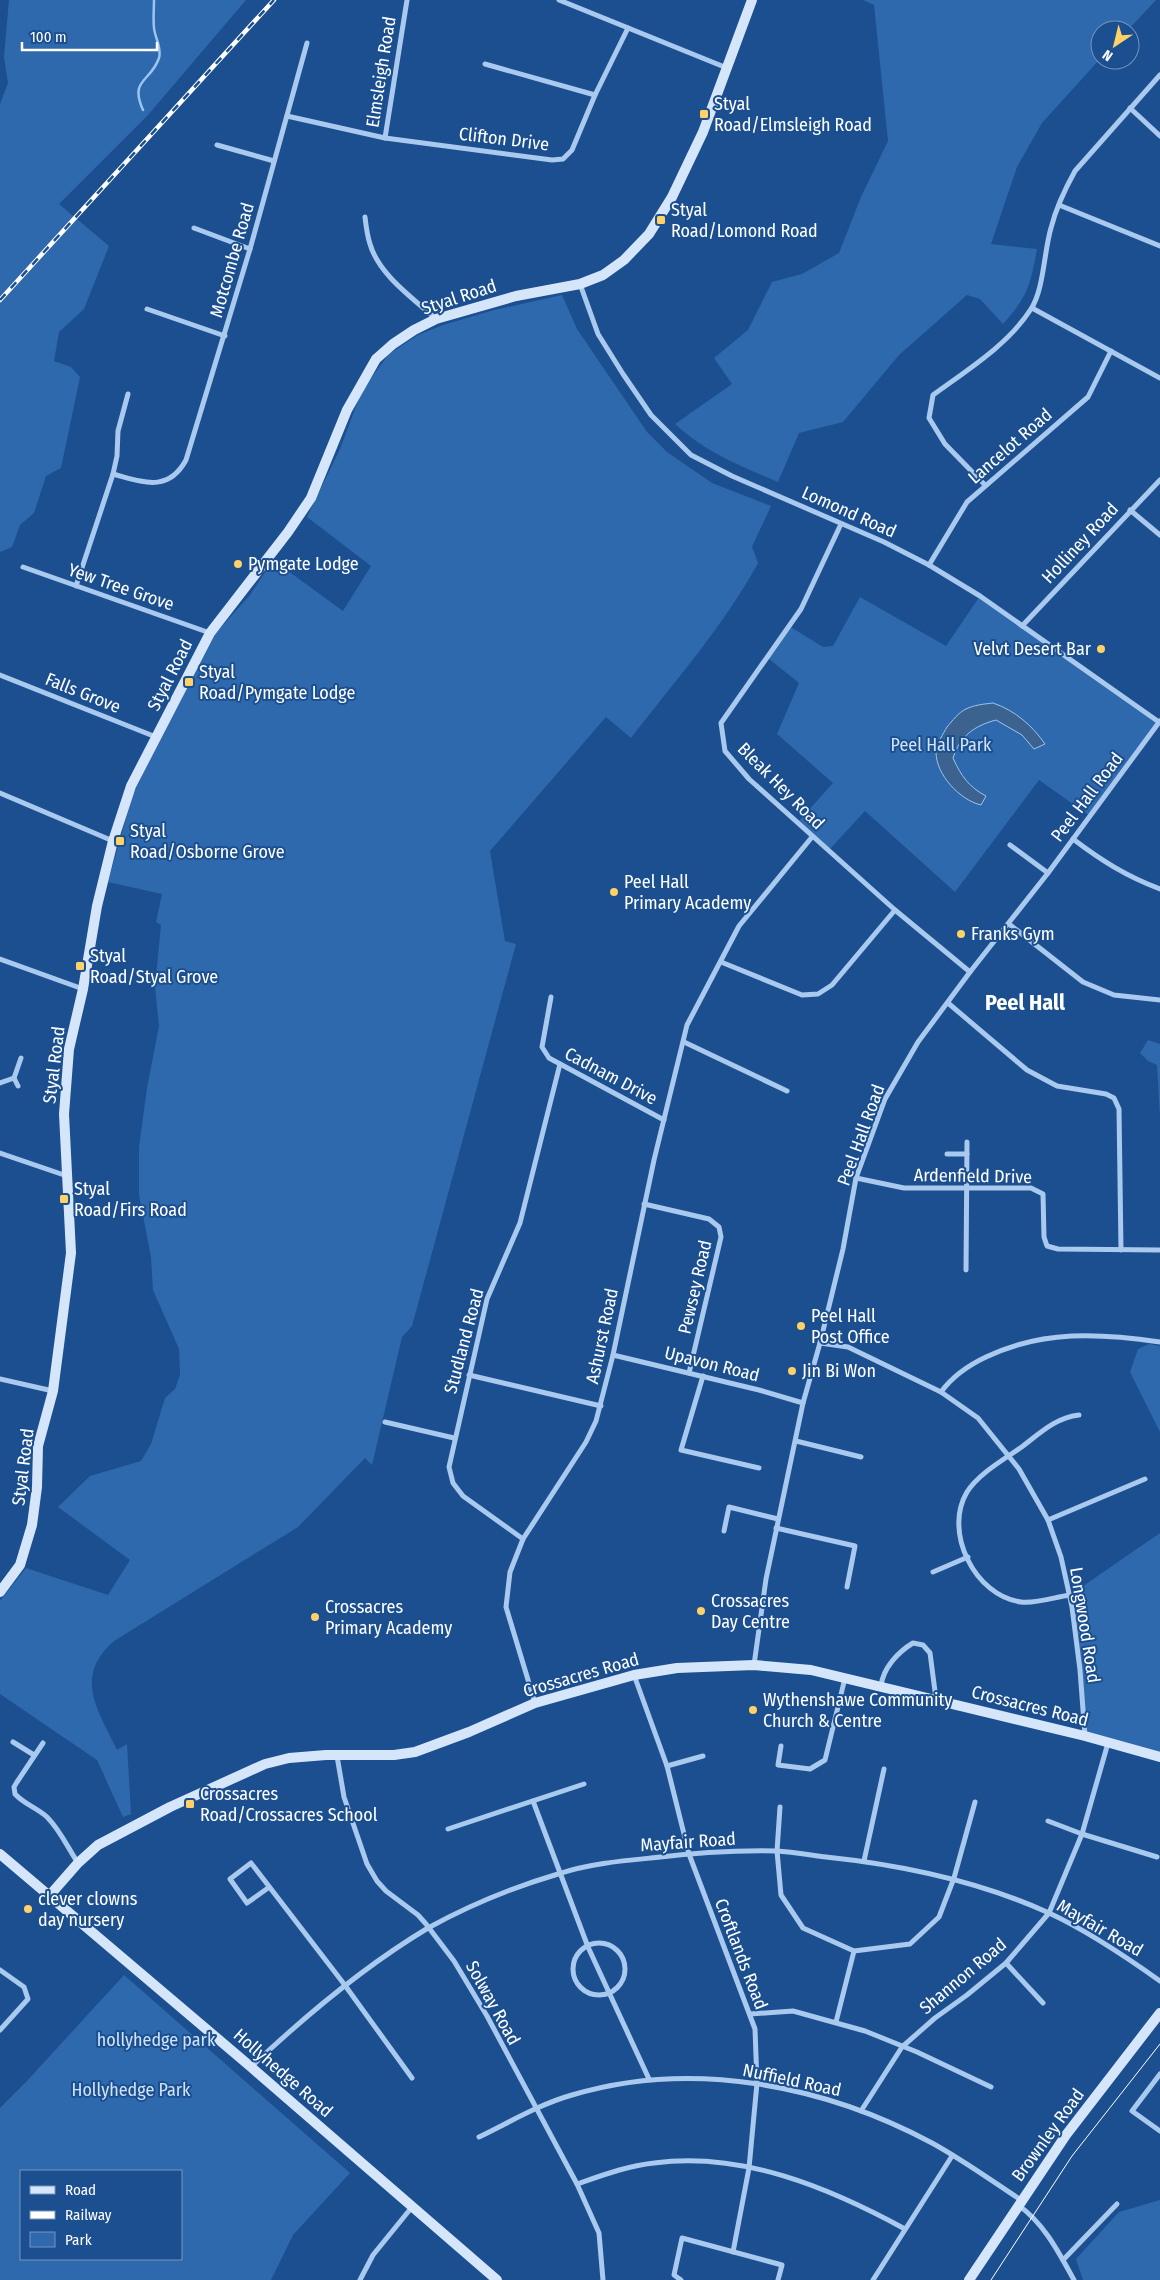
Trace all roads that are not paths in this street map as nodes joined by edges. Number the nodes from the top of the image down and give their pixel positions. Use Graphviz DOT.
graph roads {
  1 [pos="407,0"];
  2 [pos="560,0"];
  3 [pos="752,0"];
  4 [pos="628,28"];
  5 [pos="307,43"];
  6 [pos="485,64"];
  7 [pos="728,69"];
  8 [pos="1160,75"];
  9 [pos="595,95"];
  10 [pos="1130,108"];
  11 [pos="287,116"];
  12 [pos="1160,136"];
  13 [pos="385,138"];
  14 [pos="217,145"];
  15 [pos="274,161"];
  16 [pos="1059,205"];
  17 [pos="365,217"];
  18 [pos="194,228"];
  19 [pos="1160,246"];
  20 [pos="250,250"];
  21 [pos="580,284"];
  22 [pos="1032,308"];
  23 [pos="147,309"];
  24 [pos="436,319"];
  25 [pos="225,336"];
  26 [pos="1111,351"];
  27 [pos="1160,378"];
  28 [pos="128,394"];
  29 [pos="113,474"];
  30 [pos="1160,480"];
  31 [pos="985,485"];
  32 [pos="1130,510"];
  33 [pos="841,524"];
  34 [pos="1160,534"];
  35 [pos="929,565"];
  36 [pos="23,567"];
  37 [pos="76,586"];
  38 [pos="1022,626"];
  39 [pos="210,633"];
  40 [pos="0,675"];
  41 [pos="1160,722"];
  42 [pos="156,737"];
  43 [pos="0,793"];
  44 [pos="812,837"];
  45 [pos="1073,839"];
  46 [pos="113,841"];
  47 [pos="1010,844"];
  48 [pos="1048,873"];
  49 [pos="1160,889"];
  50 [pos="896,910"];
  51 [pos="1009,924"];
  52 [pos="0,959"];
  53 [pos="721,962"];
  54 [pos="970,972"];
  55 [pos="82,989"];
  56 [pos="551,998"];
  57 [pos="1160,1000"];
  58 [pos="948,1003"];
  59 [pos="684,1042"];
  60 [pos="21,1058"];
  61 [pos="560,1064"];
  62 [pos="14,1078"];
  63 [pos="1,1084"];
  64 [pos="18,1086"];
  65 [pos="787,1091"];
  66 [pos="664,1120"];
  67 [pos="967,1142"];
  68 [pos="0,1153"];
  69 [pos="947,1154"];
  70 [pos="967,1154"];
  71 [pos="68,1176"];
  72 [pos="856,1178"];
  73 [pos="967,1188"];
  74 [pos="644,1204"];
  75 [pos="1121,1250"];
  76 [pos="1160,1250"];
  77 [pos="966,1270"];
  78 [pos="1160,1342"];
  79 [pos="820,1343"];
  80 [pos="613,1355"];
  81 [pos="689,1373"];
  82 [pos="469,1375"];
  83 [pos="703,1376"];
  84 [pos="0,1379"];
  85 [pos="53,1391"];
  86 [pos="941,1392"];
  87 [pos="803,1403"];
  88 [pos="601,1406"];
  89 [pos="1079,1415"];
  90 [pos="385,1422"];
  91 [pos="454,1438"];
  92 [pos="796,1441"];
  93 [pos="1010,1456"];
  94 [pos="861,1457"];
  95 [pos="759,1468"];
  96 [pos="1145,1479"];
  97 [pos="778,1520"];
  98 [pos="1048,1520"];
  99 [pos="776,1528"];
  100 [pos="724,1531"];
  101 [pos="523,1539"];
  102 [pos="968,1557"];
  103 [pos="933,1572"];
  104 [pos="847,1587"];
  105 [pos="0,1592"];
  106 [pos="1070,1595"];
  107 [pos="754,1664"];
  108 [pos="634,1675"];
  109 [pos="845,1678"];
  110 [pos="881,1686"];
  111 [pos="936,1700"];
  112 [pos="535,1702"];
  113 [pos="1085,1736"];
  114 [pos="13,1742"];
  115 [pos="43,1743"];
  116 [pos="1108,1743"];
  117 [pos="781,1746"];
  118 [pos="34,1755"];
  119 [pos="337,1756"];
  120 [pos="703,1756"];
  121 [pos="1160,1757"];
  122 [pos="667,1766"];
  123 [pos="884,1769"];
  124 [pos="584,1784"];
  125 [pos="533,1801"];
  126 [pos="976,1802"];
  127 [pos="780,1807"];
  128 [pos="1048,1821"];
  129 [pos="448,1829"];
  130 [pos="1082,1834"];
  131 [pos="777,1851"];
  132 [pos="689,1854"];
  133 [pos="1,1856"];
  134 [pos="1156,1856"];
  135 [pos="864,1861"];
  136 [pos="78,1863"];
  137 [pos="559,1873"];
  138 [pos="954,1878"];
  139 [pos="268,1888"];
  140 [pos="50,1895"];
  141 [pos="1049,1913"];
  142 [pos="430,1928"];
  143 [pos="588,1947"];
  144 [pos="854,1951"];
  145 [pos="1006,1963"];
  146 [pos="0,1970"];
  147 [pos="1160,1981"];
  148 [pos="344,1984"];
  149 [pos="609,1993"];
  150 [pos="1043,2003"];
  151 [pos="1160,2013"];
  152 [pos="750,2014"];
  153 [pos="836,2022"];
  154 [pos="0,2030"];
  155 [pos="902,2047"];
  156 [pos="251,2067"];
  157 [pos="1160,2074"];
  158 [pos="412,2078"];
  159 [pos="649,2079"];
  160 [pos="758,2083"];
  161 [pos="991,2087"];
  162 [pos="536,2109"];
  163 [pos="861,2111"];
  164 [pos="1160,2131"];
  165 [pos="479,2137"];
  166 [pos="952,2156"];
  167 [pos="749,2168"];
  168 [pos="577,2184"];
  169 [pos="1020,2203"];
  170 [pos="1117,2204"];
  171 [pos="412,2207"];
  172 [pos="905,2229"];
  173 [pos="733,2252"];
  174 [pos="1063,2260"];
  175 [pos="360,2280"];
  176 [pos="497,2280"];
  177 [pos="603,2280"];
  178 [pos="681,2280"];
  179 [pos="778,2280"];
  180 [pos="873,2280"];
  181 [pos="969,2280"];
  182 [pos="1074,2280"];
  1 -- 13 [label="street, Elmsleigh Road"];
  2 -- 4 [label="street"];
  3 -- 7 [label="street, Styal Road"];
  4 -- 7 [label="street"];
  4 -- 9 [label="street, Clifton Drive"];
  5 -- 11 [label="street, Motcombe Road"];
  6 -- 9 [label="street"];
  7 -- 21 [label="street, Styal Road"];
  8 -- 10 [label="street"];
  9 -- 13 [label="street, Clifton Drive"];
  10 -- 12 [label="street"];
  10 -- 16 [label="street"];
  11 -- 13 [label="street, Elmsleigh Road"];
  11 -- 15 [label="street, Motcombe Road"];
  14 -- 15 [label="street"];
  15 -- 20 [label="street, Motcombe Road"];
  16 -- 19 [label="street"];
  16 -- 22 [label="street"];
  17 -- 24 [label="street"];
  18 -- 20 [label="street"];
  20 -- 25 [label="street, Motcombe Road"];
  21 -- 24 [label="street, Styal Road"];
  21 -- 33 [label="street, Lomond Road"];
  22 -- 26 [label="street"];
  22 -- 31 [label="street"];
  23 -- 25 [label="street"];
  24 -- 39 [label="street, Styal Road"];
  25 -- 29 [label="street, Motcombe Road"];
  26 -- 27 [label="street"];
  26 -- 31 [label="street, Lancelot Road"];
  28 -- 29 [label="street"];
  29 -- 37 [label="street"];
  30 -- 32 [label="street, Holliney Road"];
  31 -- 35 [label="street, Lancelot Road"];
  32 -- 34 [label="street"];
  32 -- 38 [label="street, Holliney Road"];
  33 -- 35 [label="street, Lomond Road"];
  33 -- 44 [label="street, Bleak Hey Road"];
  35 -- 38 [label="street, Lomond Road"];
  36 -- 37 [label="street, Yew Tree Grove"];
  37 -- 39 [label="street, Yew Tree Grove"];
  38 -- 41 [label="street, Lomond Road"];
  39 -- 42 [label="street, Styal Road"];
  40 -- 42 [label="street, Falls Grove"];
  41 -- 45 [label="street, Peel Hall Road"];
  42 -- 46 [label="street, Styal Road"];
  43 -- 46 [label="street"];
  44 -- 50 [label="street, Bleak Hey Road"];
  44 -- 53 [label="street, Ashurst Road"];
  45 -- 48 [label="street, Peel Hall Road"];
  45 -- 49 [label="street"];
  46 -- 55 [label="street, Styal Road"];
  47 -- 48 [label="street"];
  48 -- 51 [label="street, Peel Hall Road"];
  50 -- 53 [label="street"];
  50 -- 54 [label="street, Bleak Hey Road"];
  51 -- 54 [label="street, Peel Hall Road"];
  51 -- 57 [label="street"];
  52 -- 55 [label="street"];
  53 -- 59 [label="street, Ashurst Road"];
  54 -- 58 [label="street, Peel Hall Road"];
  55 -- 71 [label="street, Styal Road"];
  56 -- 61 [label="street, Cadnam Drive"];
  58 -- 72 [label="street, Peel Hall Road"];
  58 -- 75 [label="street"];
  59 -- 65 [label="street"];
  59 -- 66 [label="street, Ashurst Road"];
  60 -- 62 [label="street"];
  61 -- 66 [label="street, Cadnam Drive"];
  61 -- 82 [label="street, Studland Road"];
  62 -- 63 [label="street"];
  62 -- 64 [label="street"];
  66 -- 74 [label="street, Ashurst Road"];
  67 -- 70 [label="street"];
  68 -- 71 [label="street"];
  69 -- 70 [label="street"];
  70 -- 73 [label="street"];
  71 -- 85 [label="street, Styal Road"];
  72 -- 73 [label="street, Ardenfield Drive"];
  72 -- 79 [label="street, Peel Hall Road"];
  73 -- 75 [label="street, Ardenfield Drive"];
  73 -- 77 [label="street"];
  74 -- 80 [label="street, Ashurst Road"];
  74 -- 81 [label="street, Pewsey Road"];
  75 -- 76 [label="street, Ardenfield Drive"];
  78 -- 86 [label="street"];
  79 -- 86 [label="street, Longwood Road"];
  79 -- 87 [label="street, Peel Hall Road"];
  80 -- 81 [label="street, Upavon Road"];
  80 -- 88 [label="street, Ashurst Road"];
  81 -- 83 [label="street, Upavon Road"];
  82 -- 88 [label="street"];
  82 -- 91 [label="street, Studland Road"];
  83 -- 87 [label="street, Upavon Road"];
  83 -- 95 [label="street"];
  84 -- 85 [label="street"];
  85 -- 105 [label="street, Styal Road"];
  86 -- 93 [label="street, Longwood Road"];
  87 -- 92 [label="street, Peel Hall Road"];
  88 -- 101 [label="street, Ashurst Road"];
  89 -- 93 [label="street"];
  90 -- 91 [label="street"];
  91 -- 101 [label="street, Studland Road"];
  92 -- 94 [label="street"];
  92 -- 97 [label="street, Peel Hall Road"];
  93 -- 98 [label="street, Longwood Road"];
  93 -- 102 [label="street"];
  96 -- 98 [label="street"];
  97 -- 99 [label="street, Peel Hall Road"];
  97 -- 100 [label="street"];
  98 -- 106 [label="street, Longwood Road"];
  99 -- 104 [label="street"];
  99 -- 107 [label="street, Peel Hall Road"];
  101 -- 112 [label="street, Ashurst Road"];
  102 -- 103 [label="street"];
  102 -- 106 [label="street"];
  106 -- 113 [label="street, Longwood Road"];
  107 -- 108 [label="street, Crossacres Road"];
  107 -- 109 [label="street, Crossacres Road"];
  108 -- 112 [label="street, Crossacres Road"];
  108 -- 122 [label="street, Croftlands Road"];
  109 -- 110 [label="street, Crossacres Road"];
  109 -- 117 [label="street"];
  110 -- 111 [label="street, Crossacres Road"];
  110 -- 111 [label="street"];
  111 -- 113 [label="street, Crossacres Road"];
  112 -- 119 [label="street, Crossacres Road"];
  113 -- 116 [label="street, Crossacres Road"];
  114 -- 118 [label="street"];
  115 -- 118 [label="street"];
  116 -- 121 [label="street, Crossacres Road"];
  116 -- 130 [label="street, Shannon Road"];
  118 -- 136 [label="street"];
  119 -- 136 [label="street, Crossacres Road"];
  119 -- 142 [label="street, Solway Road"];
  120 -- 122 [label="street"];
  122 -- 132 [label="street, Croftlands Road"];
  123 -- 135 [label="street"];
  124 -- 125 [label="street"];
  125 -- 129 [label="street"];
  125 -- 137 [label="street"];
  126 -- 138 [label="street"];
  127 -- 131 [label="street"];
  128 -- 130 [label="street"];
  130 -- 134 [label="street"];
  130 -- 141 [label="street, Shannon Road"];
  131 -- 132 [label="street, Mayfair Road"];
  131 -- 135 [label="street, Mayfair Road"];
  131 -- 144 [label="street"];
  132 -- 137 [label="street, Mayfair Road"];
  132 -- 152 [label="street, Croftlands Road"];
  133 -- 140 [label="street, Hollyhedge Road"];
  135 -- 138 [label="street, Mayfair Road"];
  136 -- 140 [label="street, Crossacres Road"];
  137 -- 142 [label="street, Mayfair Road"];
  137 -- 143 [label="street"];
  138 -- 141 [label="street, Mayfair Road"];
  138 -- 144 [label="street"];
  139 -- 139 [label="street"];
  139 -- 148 [label="street"];
  140 -- 156 [label="street, Hollyhedge Road"];
  141 -- 145 [label="street, Shannon Road"];
  141 -- 147 [label="street, Mayfair Road"];
  142 -- 148 [label="street, Mayfair Road"];
  142 -- 162 [label="street, Solway Road"];
  143 -- 149 [label="street"];
  143 -- 149 [label="street"];
  143 -- 149 [label="street"];
  144 -- 153 [label="street"];
  145 -- 150 [label="street"];
  145 -- 155 [label="street, Shannon Road"];
  146 -- 154 [label="street"];
  148 -- 156 [label="street, Mayfair Road"];
  148 -- 158 [label="street"];
  149 -- 159 [label="street"];
  151 -- 169 [label="street, Brownley Road"];
  152 -- 153 [label="street"];
  152 -- 160 [label="street, Croftlands Road"];
  153 -- 155 [label="street"];
  155 -- 161 [label="street"];
  155 -- 163 [label="street, Shannon Road"];
  156 -- 171 [label="street, Hollyhedge Road"];
  157 -- 164 [label="street"];
  159 -- 160 [label="street, Nuffield Road"];
  159 -- 162 [label="street, Nuffield Road"];
  160 -- 163 [label="street, Nuffield Road"];
  160 -- 167 [label="street, Croftlands Road"];
  162 -- 165 [label="street, Nuffield Road"];
  162 -- 168 [label="street, Solway Road"];
  163 -- 166 [label="street, Nuffield Road"];
  166 -- 169 [label="street, Nuffield Road"];
  166 -- 172 [label="street"];
  167 -- 168 [label="street"];
  167 -- 172 [label="street"];
  167 -- 173 [label="street, Croftlands Road"];
  168 -- 177 [label="street, Solway Road"];
  169 -- 174 [label="street, Nuffield Road"];
  169 -- 181 [label="street, Brownley Road"];
  170 -- 174 [label="street"];
  171 -- 175 [label="street"];
  171 -- 176 [label="street, Hollyhedge Road"];
  172 -- 180 [label="street"];
  173 -- 178 [label="street"];
  173 -- 179 [label="street"];
  174 -- 182 [label="street, Nuffield Road"];
}
